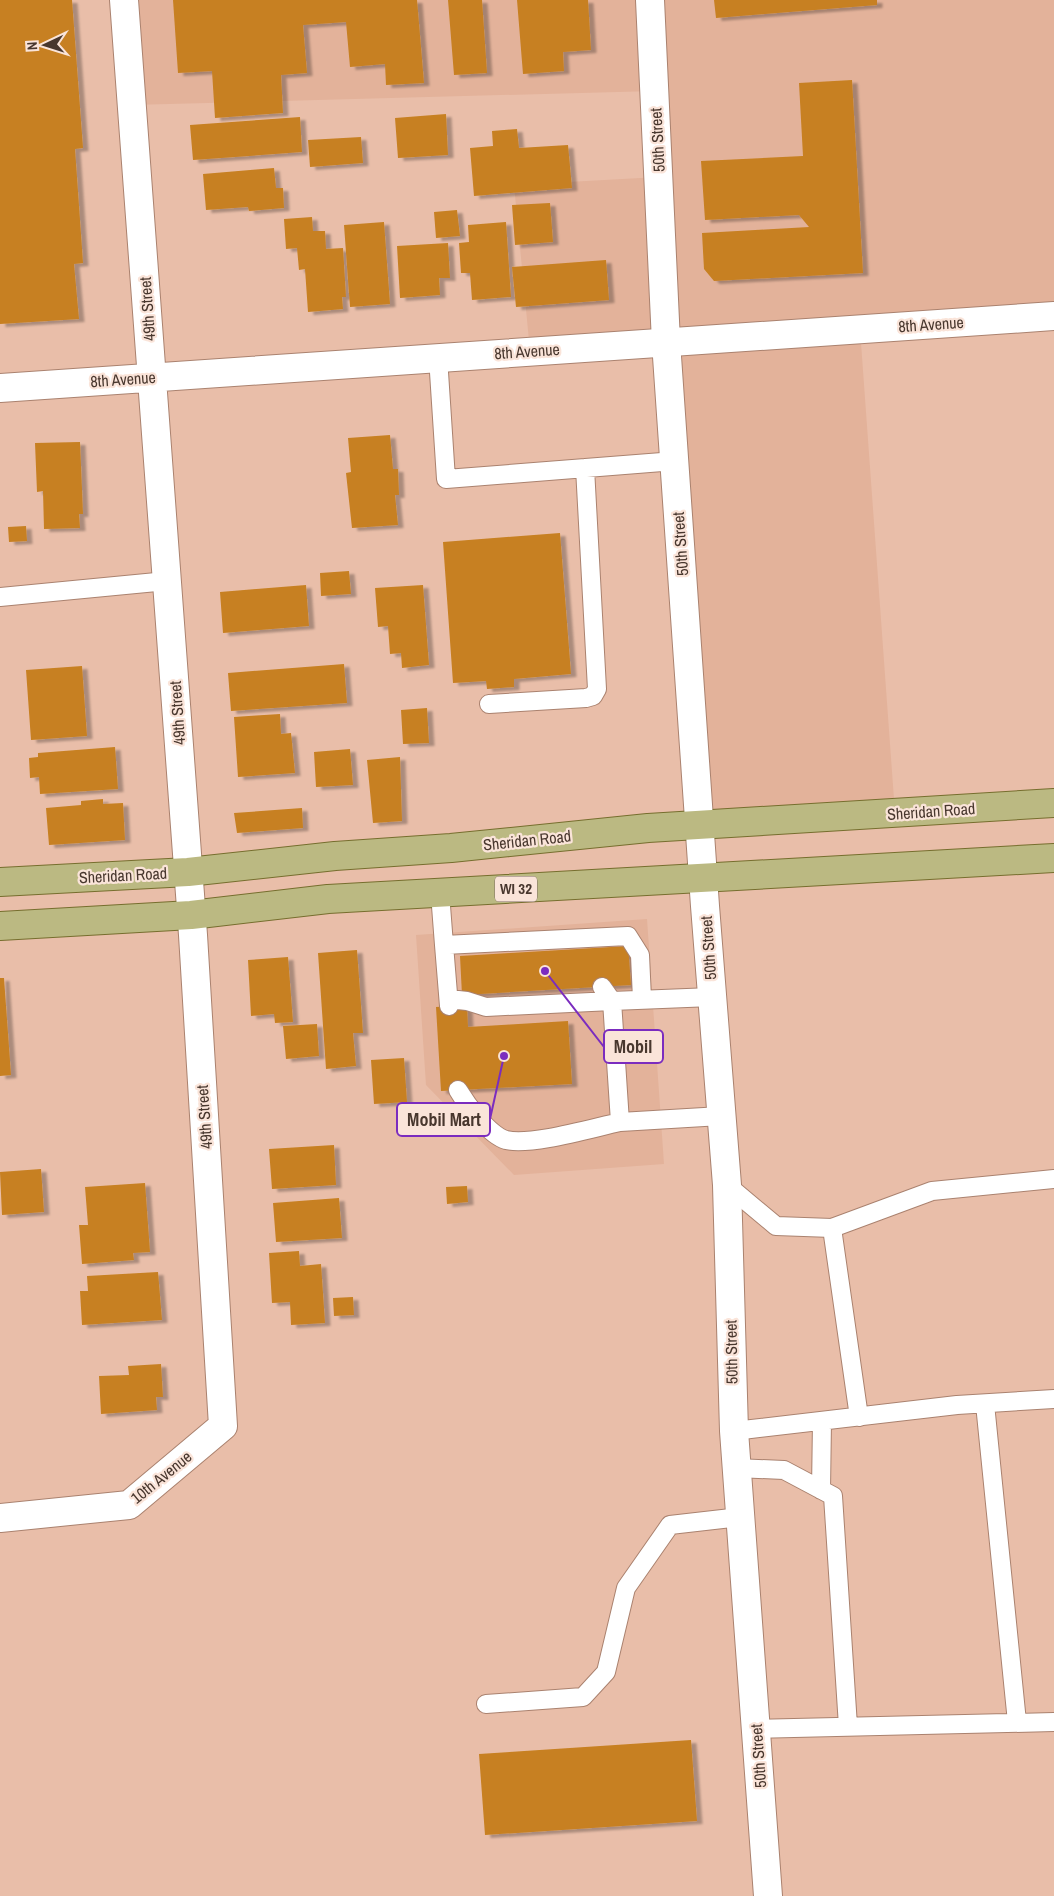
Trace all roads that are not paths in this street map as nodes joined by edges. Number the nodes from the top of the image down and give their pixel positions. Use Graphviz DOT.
graph roads {
  1 [pos="124,0"];
  2 [pos="650,0"];
  3 [pos="1054,316"];
  4 [pos="666,342"];
  5 [pos="438,357"];
  6 [pos="152,377"];
  7 [pos="0,388"];
  8 [pos="675,461"];
  9 [pos="585,468"];
  10 [pos="167,581"];
  11 [pos="0,598"];
  12 [pos="489,704"];
  13 [pos="1054,803"];
  14 [pos="699,826"];
  15 [pos="1054,858"];
  16 [pos="188,872"];
  17 [pos="703,878"];
  18 [pos="0,882"];
  19 [pos="440,893"];
  20 [pos="192,915"];
  21 [pos="0,926"];
  22 [pos="444,945"];
  23 [pos="602,987"];
  24 [pos="712,997"];
  25 [pos="642,999"];
  26 [pos="612,1002"];
  27 [pos="458,1090"];
  28 [pos="721,1116"];
  29 [pos="620,1122"];
  30 [pos="1054,1179"];
  31 [pos="727,1185"];
  32 [pos="832,1228"];
  33 [pos="1054,1400"];
  34 [pos="986,1404"];
  35 [pos="859,1417"];
  36 [pos="822,1421"];
  37 [pos="223,1426"];
  38 [pos="734,1431"];
  39 [pos="736,1468"];
  40 [pos="821,1490"];
  41 [pos="740,1517"];
  42 [pos="0,1518"];
  43 [pos="486,1704"];
  44 [pos="1017,1722"];
  45 [pos="1054,1722"];
  46 [pos="848,1726"];
  47 [pos="756,1729"];
  48 [pos="768,1896"];
  1 -- 6 [label="street, 49th Street"];
  2 -- 4 [label="street, 50th Street"];
  3 -- 4 [label="street, 8th Avenue"];
  4 -- 5 [label="street, 8th Avenue"];
  4 -- 8 [label="street, 50th Street"];
  5 -- 6 [label="street, 8th Avenue"];
  5 -- 9 [label="lane"];
  6 -- 7 [label="street, 8th Avenue"];
  6 -- 10 [label="street, 49th Street"];
  8 -- 9 [label="lane"];
  8 -- 14 [label="street, 50th Street"];
  9 -- 12 [label="lane"];
  10 -- 11 [label="lane"];
  10 -- 16 [label="street, 49th Street"];
  13 -- 14 [label="main road, Sheridan Road"];
  14 -- 16 [label="main road, Sheridan Road"];
  14 -- 17 [label="street, 50th Street"];
  15 -- 17 [label="main road, WI 32"];
  16 -- 18 [label="main road, Sheridan Road"];
  16 -- 20 [label="street, 49th Street"];
  17 -- 19 [label="main road, WI 32"];
  17 -- 24 [label="street, 50th Street"];
  19 -- 20 [label="main road, WI 32"];
  19 -- 22 [label="lane"];
  20 -- 21 [label="main road, WI 32"];
  20 -- 37 [label="street, 49th Street"];
  22 -- 25 [label="lane"];
  22 -- 26 [label="lane"];
  23 -- 26 [label="lane"];
  24 -- 25 [label="lane"];
  24 -- 28 [label="street, 50th Street"];
  25 -- 26 [label="lane"];
  26 -- 29 [label="lane"];
  27 -- 29 [label="lane"];
  28 -- 29 [label="lane"];
  28 -- 31 [label="street, 50th Street"];
  30 -- 32 [label="lane"];
  31 -- 32 [label="lane"];
  31 -- 38 [label="street, 50th Street"];
  32 -- 35 [label="lane"];
  33 -- 34 [label="lane"];
  34 -- 35 [label="lane"];
  34 -- 44 [label="lane"];
  35 -- 36 [label="lane"];
  36 -- 38 [label="lane"];
  36 -- 40 [label="lane"];
  37 -- 42 [label="street, 10th Avenue"];
  38 -- 39 [label="street, 50th Street"];
  39 -- 40 [label="lane"];
  39 -- 41 [label="street, 50th Street"];
  40 -- 46 [label="lane"];
  41 -- 43 [label="lane"];
  41 -- 47 [label="street, 50th Street"];
  44 -- 45 [label="lane"];
  44 -- 46 [label="lane"];
  46 -- 47 [label="lane"];
  47 -- 48 [label="street, 50th Street"];
}
